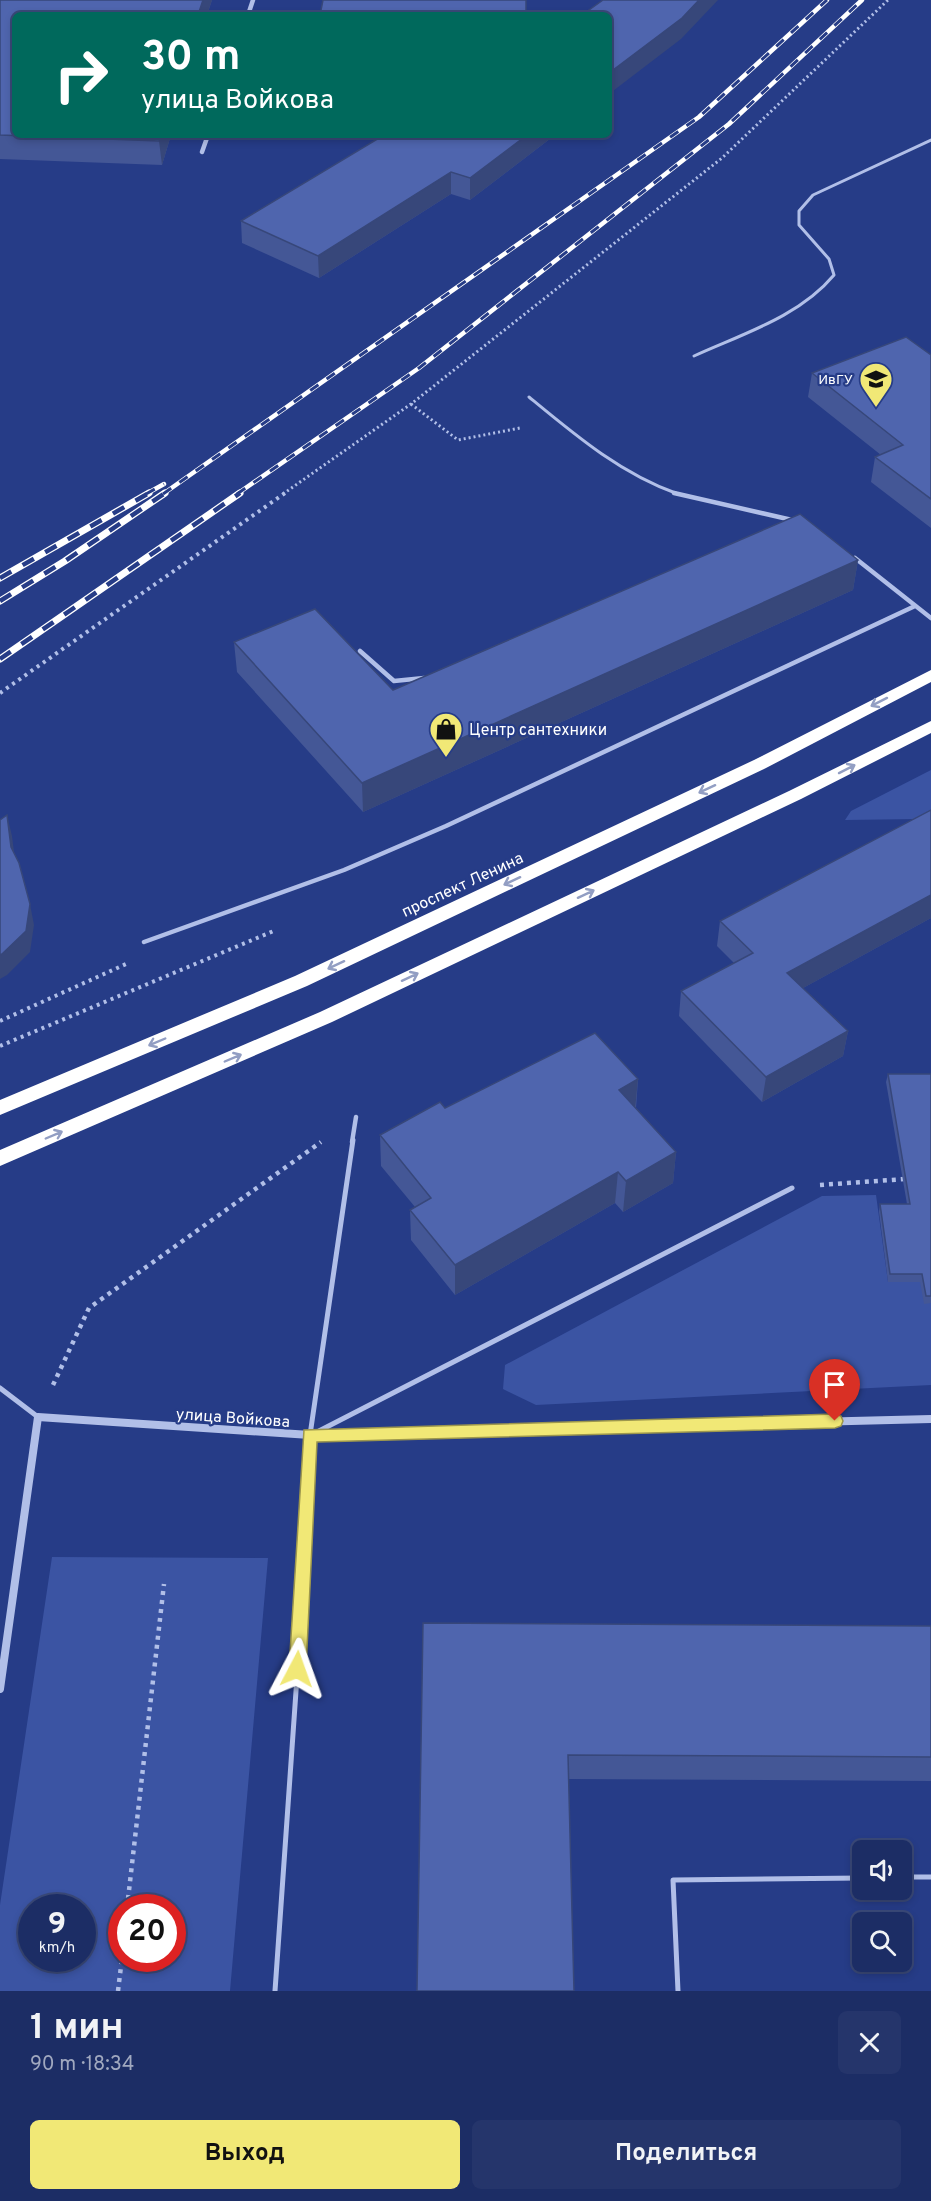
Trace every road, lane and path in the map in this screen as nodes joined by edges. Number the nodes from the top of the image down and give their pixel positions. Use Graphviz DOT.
graph roads {
  1 [pos="888,0"];
  2 [pos="207,138"];
  3 [pos="931,140"];
  4 [pos="202,152"];
  5 [pos="693,356"];
  6 [pos="529,397"];
  7 [pos="411,404"];
  8 [pos="579,439"];
  9 [pos="792,520"];
  10 [pos="803,523"];
  11 [pos="781,525"];
  12 [pos="851,555"];
  13 [pos="915,606"];
  14 [pos="931,618"];
  15 [pos="360,651"];
  16 [pos="931,675"];
  17 [pos="433,678"];
  18 [pos="0,693"];
  19 [pos="931,726"];
  20 [pos="144,942"];
  21 [pos="0,1108"];
  22 [pos="356,1117"];
  23 [pos="0,1158"];
  24 [pos="908,1179"];
  25 [pos="792,1188"];
  26 [pos="0,1388"];
  27 [pos="38,1417"];
  28 [pos="931,1419"];
  29 [pos="310,1435"];
  30 [pos="164,1584"];
  31 [pos="0,1689"];
  32 [pos="931,1876"];
  33 [pos="912,1877"];
  34 [pos="852,1878"];
  35 [pos="129,1894"];
  36 [pos="120,1972"];
  37 [pos="118,1991"];
  38 [pos="275,1991"];
  39 [pos="678,1991"];
  1 -- 7 [label="path"];
  2 -- 4 [label="street"];
  3 -- 5 [label="lane"];
  6 -- 8 [label="lane"];
  7 -- 8 [label="path"];
  7 -- 18 [label="path"];
  8 -- 9 [label="lane"];
  9 -- 10 [label="lane"];
  9 -- 11 [label="lane"];
  12 -- 13 [label="lane"];
  13 -- 14 [label="lane"];
  13 -- 20 [label="lane"];
  15 -- 17 [label="lane"];
  16 -- 21 [label="highway, проспект Ленина, one-way"];
  23 -- 19 [label="highway, one-way"];
  22 -- 27 [label="path"];
  22 -- 29 [label="lane"];
  24 -- 25 [label="path"];
  25 -- 29 [label="lane"];
  26 -- 27 [label="lane"];
  27 -- 29 [label="street, улица Войкова"];
  27 -- 31 [label="street"];
  28 -- 29 [label="street, улица Войкова"];
  29 -- 38 [label="lane"];
  30 -- 35 [label="path"];
  32 -- 33 [label="lane"];
  34 -- 39 [label="lane"];
  36 -- 37 [label="path"];
}
